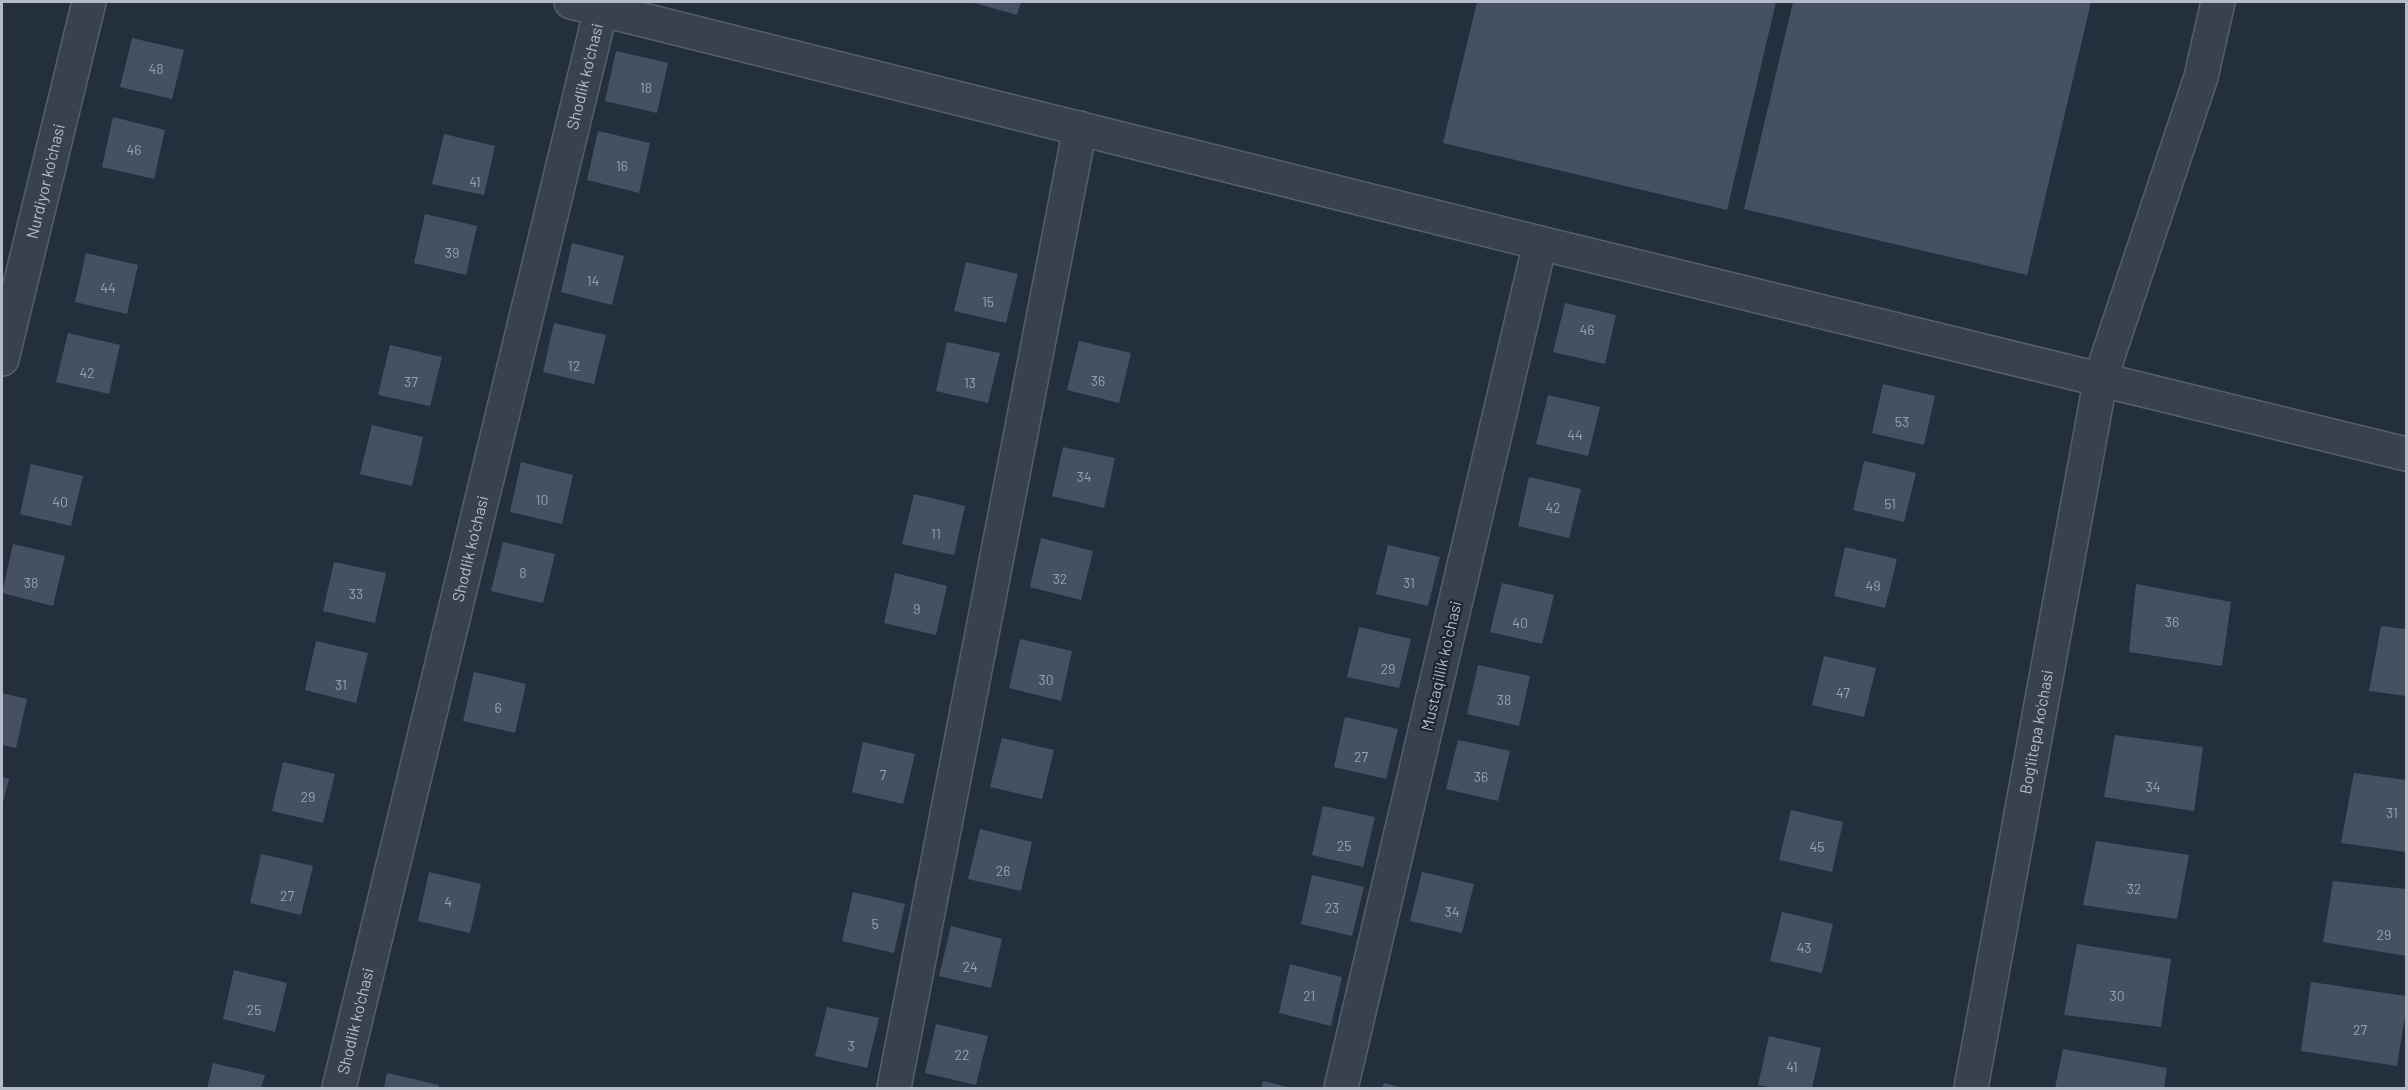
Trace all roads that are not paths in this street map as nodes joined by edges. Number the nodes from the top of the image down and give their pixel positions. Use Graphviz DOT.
graph roads {
  1 [pos="89,2"];
  2 [pos="2218,2"];
  3 [pos="586,5"];
  4 [pos="1080,128"];
  5 [pos="1540,243"];
  6 [pos="2,359"];
  7 [pos="2101,377"];
  8 [pos="2406,453"];
  9 [pos="339,1089"];
  10 [pos="894,1089"];
  11 [pos="1341,1089"];
  12 [pos="1971,1089"];
  1 -- 6 [label="street, Nurdiyor ko'chasi"];
  2 -- 7 [label="street, Bog'litepa ko'chasi"];
  3 -- 4 [label="street"];
  3 -- 9 [label="street, Shodlik ko'chasi"];
  4 -- 5 [label="street"];
  4 -- 10 [label="street"];
  5 -- 7 [label="street"];
  5 -- 11 [label="street, Mustaqillik koʻchasi"];
  7 -- 8 [label="street"];
  7 -- 12 [label="street, Bog'litepa ko'chasi"];
}
